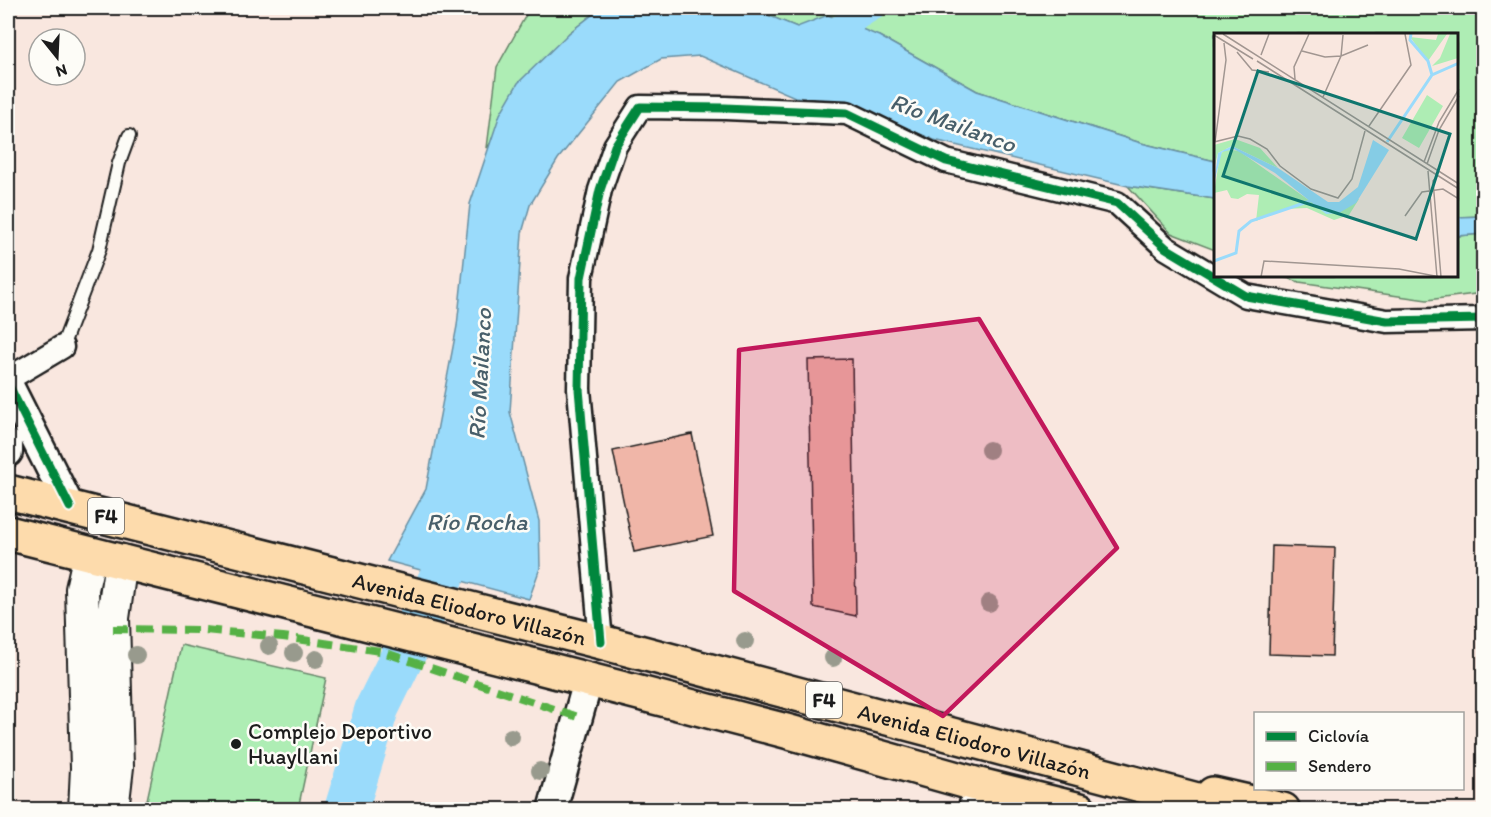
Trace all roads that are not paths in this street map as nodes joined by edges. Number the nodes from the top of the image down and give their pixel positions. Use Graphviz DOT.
graph roads {
  1 [pos="129,136"];
  2 [pos="1214,277"];
  3 [pos="1216,278"];
  4 [pos="1484,319"];
  5 [pos="62,347"];
  6 [pos="8,381"];
  7 [pos="8,444"];
  8 [pos="8,452"];
  9 [pos="8,492"];
  10 [pos="70,507"];
  11 [pos="8,533"];
  12 [pos="105,557"];
  13 [pos="601,642"];
  14 [pos="588,681"];
  15 [pos="1102,774"];
  16 [pos="972,797"];
  17 [pos="85,810"];
  18 [pos="112,810"];
  19 [pos="552,810"];
  20 [pos="1080,810"];
  21 [pos="1192,810"];
  22 [pos="1235,810"];
  23 [pos="1283,810"];
  1 -- 5 [label="lane"];
  2 -- 13 [label="street"];
  3 -- 4 [label="street"];
  5 -- 6 [label="street"];
  6 -- 10 [label="street"];
  7 -- 8 [label="street"];
  9 -- 10 [label="highway, Avenida Eliodoro Villazón / F4"];
  10 -- 13 [label="highway, Avenida Eliodoro Villazón / F4"];
  11 -- 12 [label="highway, Avenida Eliodoro Villazón / F4"];
  12 -- 14 [label="highway, Avenida Eliodoro Villazón / F4"];
  12 -- 17 [label="main road"];
  12 -- 18 [label="main road"];
  13 -- 15 [label="highway, Avenida Eliodoro Villazón / F4"];
  14 -- 16 [label="highway, Avenida Eliodoro Villazón / F4"];
  14 -- 19 [label="street"];
  15 -- 21 [label="highway, Avenida Eliodoro Villazón / F4"];
  15 -- 22 [label="highway, Avenida Eliodoro Villazón / F4"];
  15 -- 23 [label="highway, Avenida Eliodoro Villazón / F4"];
  16 -- 20 [label="highway, Avenida Eliodoro Villazón / F4"];
}
